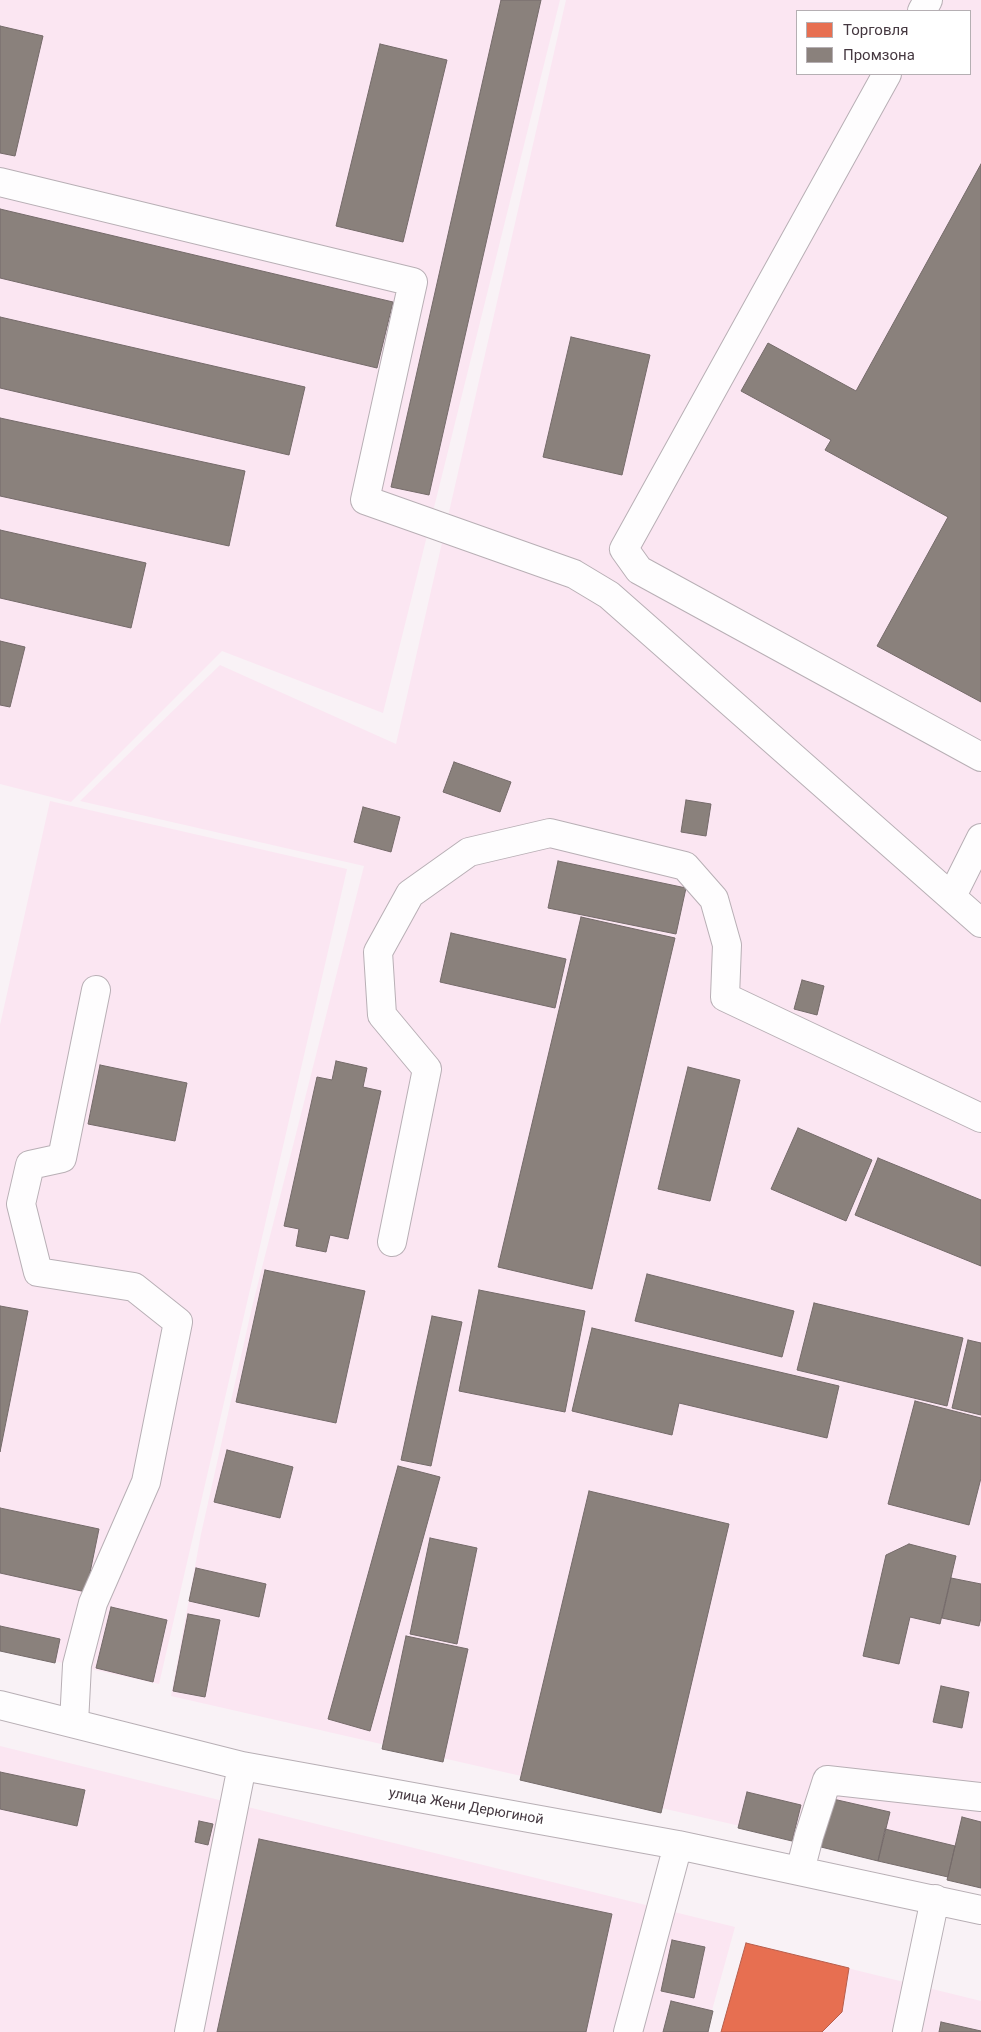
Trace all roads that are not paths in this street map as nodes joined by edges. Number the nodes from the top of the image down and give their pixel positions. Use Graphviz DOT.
graph roads {
  1 [pos="886,75"];
  2 [pos="0,182"];
  3 [pos="981,757"];
  4 [pos="981,838"];
  5 [pos="952,896"];
  6 [pos="981,923"];
  7 [pos="96,990"];
  8 [pos="981,1118"];
  9 [pos="392,1242"];
  10 [pos="0,1705"];
  11 [pos="74,1724"];
  12 [pos="242,1766"];
  13 [pos="981,1797"];
  14 [pos="678,1845"];
  15 [pos="800,1871"];
  16 [pos="935,1899"];
  17 [pos="981,1910"];
  18 [pos="189,2032"];
  19 [pos="628,2032"];
  20 [pos="907,2032"];
  1 -- 3 [label="street"];
  2 -- 5 [label="street"];
  4 -- 5 [label="street"];
  5 -- 6 [label="street"];
  7 -- 11 [label="street"];
  8 -- 9 [label="street"];
  10 -- 11 [label="street, улица Жени Дерюгиной"];
  11 -- 12 [label="street, улица Жени Дерюгиной"];
  12 -- 14 [label="street, улица Жени Дерюгиной"];
  12 -- 18 [label="street"];
  13 -- 15 [label="street"];
  14 -- 15 [label="street, улица Жени Дерюгиной"];
  14 -- 19 [label="street"];
  15 -- 16 [label="street, улица Жени Дерюгиной"];
  16 -- 17 [label="street, улица Жени Дерюгиной"];
  16 -- 20 [label="street"];
}
